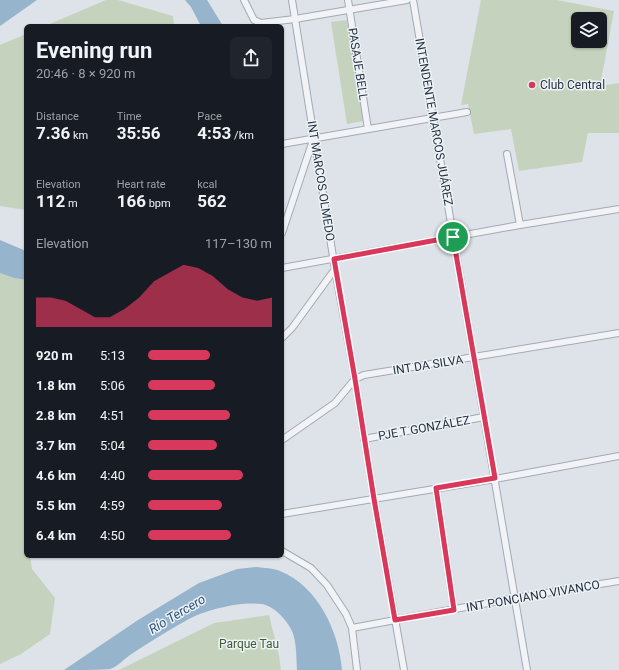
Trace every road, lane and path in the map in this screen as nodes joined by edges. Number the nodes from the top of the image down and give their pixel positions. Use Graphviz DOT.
graph roads {
  1 [pos="244,0"];
  2 [pos="292,0"];
  3 [pos="348,0"];
  4 [pos="407,0"];
  5 [pos="413,0"];
  6 [pos="350,10"];
  7 [pos="295,20"];
  8 [pos="467,112"];
  9 [pos="434,118"];
  10 [pos="368,128"];
  11 [pos="314,138"];
  12 [pos="284,144"];
  13 [pos="507,154"];
  14 [pos="619,209"];
  15 [pos="520,225"];
  16 [pos="284,227"];
  17 [pos="453,237"];
  18 [pos="334,259"];
  19 [pos="284,268"];
  20 [pos="335,269"];
  21 [pos="619,333"];
  22 [pos="284,336"];
  23 [pos="474,357"];
  24 [pos="355,379"];
  25 [pos="484,417"];
  26 [pos="284,439"];
  27 [pos="364,439"];
  28 [pos="619,456"];
  29 [pos="495,478"];
  30 [pos="436,488"];
  31 [pos="374,499"];
  32 [pos="284,514"];
  33 [pos="284,551"];
  34 [pos="619,581"];
  35 [pos="515,598"];
  36 [pos="454,610"];
  37 [pos="395,620"];
  38 [pos="352,628"];
  39 [pos="357,670"];
  40 [pos="404,670"];
  41 [pos="527,670"];
  1 -- 7 [label="street"];
  2 -- 7 [label="street, INT MARCOS OLMEDO"];
  3 -- 6 [label="street, PASAJE BELL"];
  4 -- 6 [label="street"];
  5 -- 9 [label="street, INTENDENTE MARCOS JUÁREZ"];
  6 -- 7 [label="street"];
  6 -- 10 [label="street, PASAJE BELL"];
  7 -- 11 [label="street, INT MARCOS OLMEDO"];
  8 -- 9 [label="street"];
  9 -- 10 [label="street"];
  9 -- 17 [label="street, INTENDENTE MARCOS JUÁREZ"];
  10 -- 11 [label="street"];
  11 -- 12 [label="street"];
  11 -- 16 [label="street"];
  11 -- 18 [label="street, INT MARCOS OLMEDO"];
  13 -- 15 [label="street"];
  14 -- 15 [label="street"];
  15 -- 17 [label="street"];
  17 -- 18 [label="street"];
  17 -- 23 [label="street, INTENDENTE MARCOS JUÁREZ"];
  18 -- 19 [label="street"];
  18 -- 20 [label="street, INT MARCOS OLMEDO"];
  20 -- 22 [label="street"];
  20 -- 24 [label="street, INT MARCOS OLMEDO"];
  21 -- 23 [label="street, INT DA SILVA"];
  23 -- 24 [label="street, INT DA SILVA"];
  23 -- 25 [label="street, INTENDENTE MARCOS JUÁREZ"];
  24 -- 26 [label="street"];
  24 -- 27 [label="street, INT MARCOS OLMEDO"];
  25 -- 27 [label="street, PJE T GONZÁLEZ"];
  25 -- 29 [label="street, INTENDENTE MARCOS JUÁREZ"];
  27 -- 31 [label="street, INT MARCOS OLMEDO"];
  28 -- 29 [label="street"];
  29 -- 30 [label="street"];
  29 -- 35 [label="street, INTENDENTE MARCOS JUÁREZ"];
  30 -- 31 [label="street"];
  30 -- 36 [label="street"];
  31 -- 32 [label="street"];
  31 -- 37 [label="street, INT MARCOS OLMEDO"];
  33 -- 38 [label="street"];
  34 -- 35 [label="street, INT PONCIANO VIVANCO"];
  35 -- 36 [label="street, INT PONCIANO VIVANCO"];
  35 -- 41 [label="street, INTENDENTE MARCOS JUÁREZ"];
  36 -- 37 [label="street, INT PONCIANO VIVANCO"];
  37 -- 38 [label="street, INT PONCIANO VIVANCO"];
  37 -- 40 [label="street, INT MARCOS OLMEDO"];
  38 -- 39 [label="street"];
}
